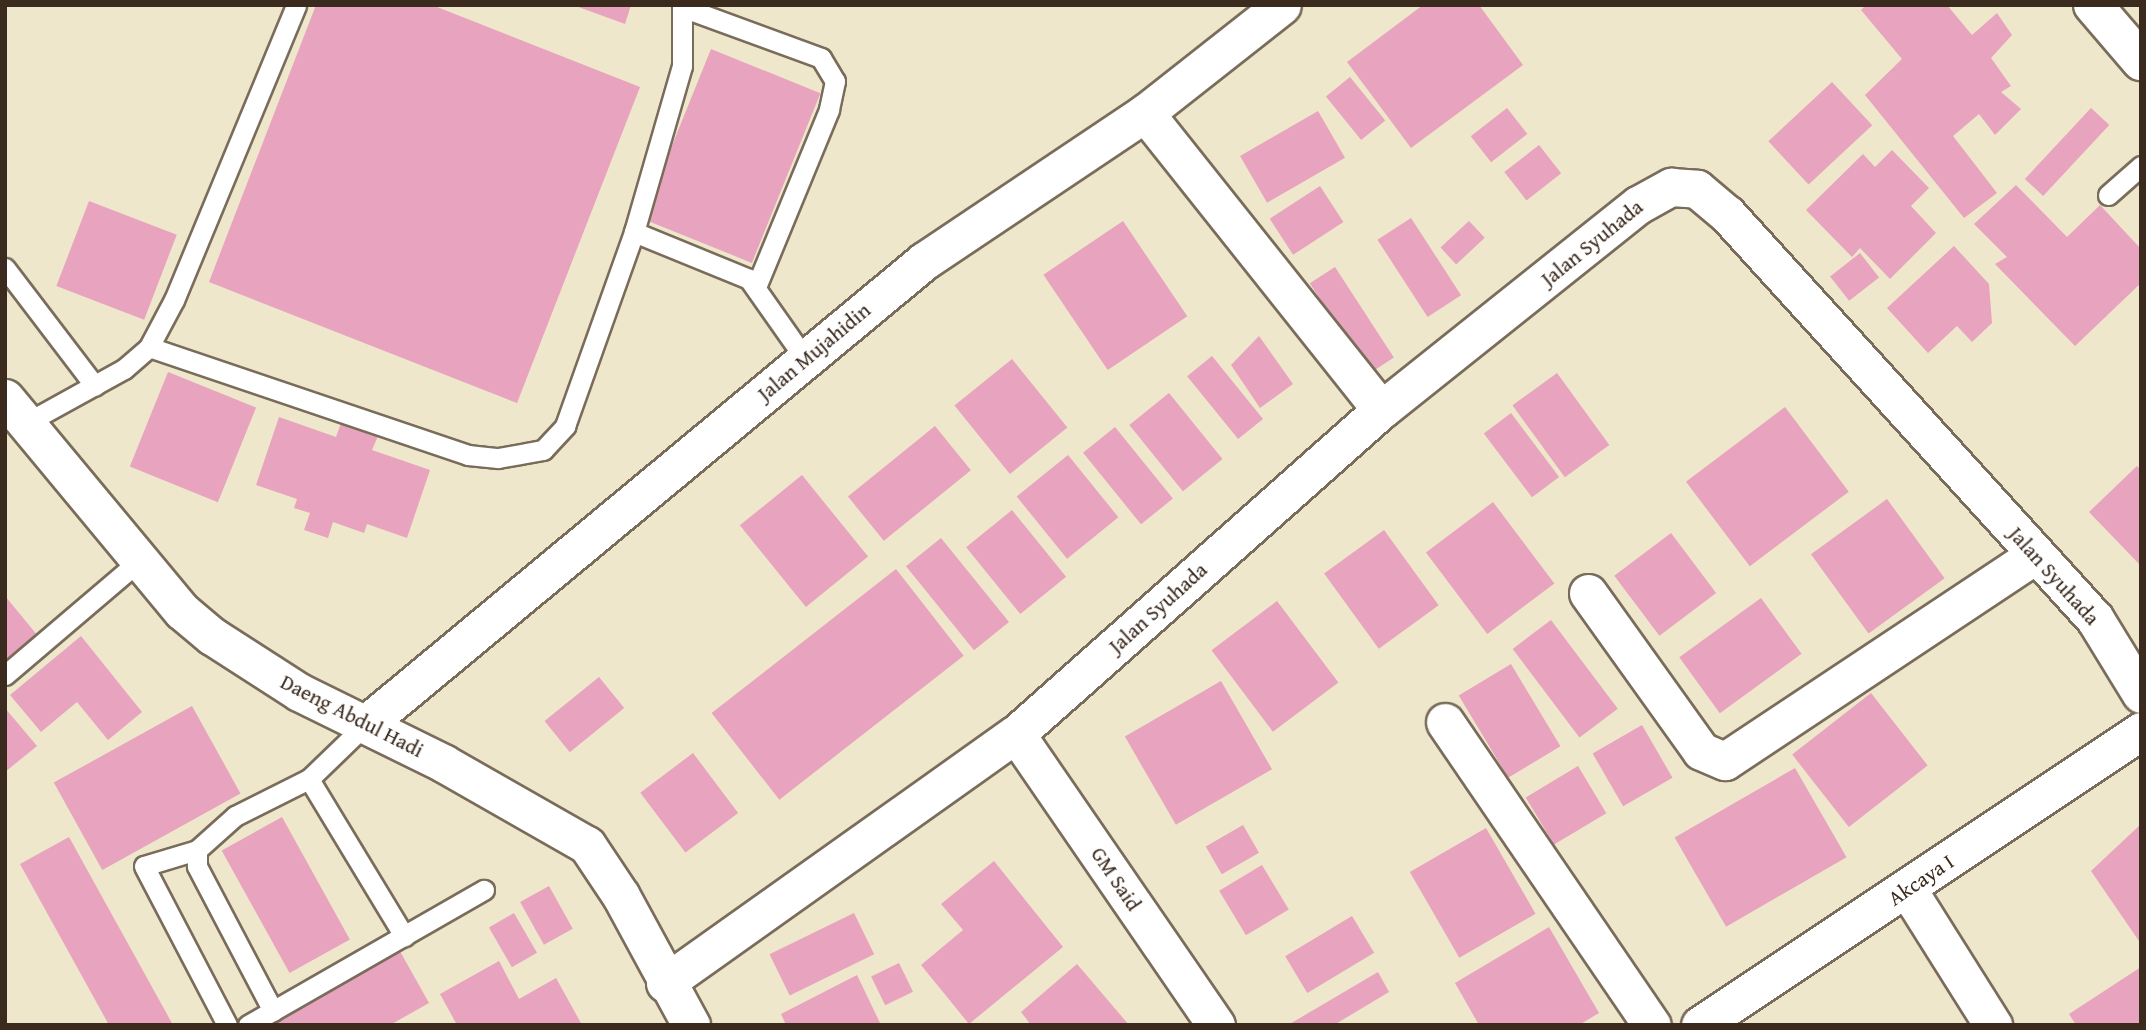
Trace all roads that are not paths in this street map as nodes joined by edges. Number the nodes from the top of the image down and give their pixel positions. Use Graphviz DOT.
graph roads {
  1 [pos="296,5"];
  2 [pos="1282,5"];
  3 [pos="2092,5"];
  4 [pos="682,6"];
  5 [pos="2141,61"];
  6 [pos="1145,113"];
  7 [pos="2141,166"];
  8 [pos="2108,195"];
  9 [pos="634,232"];
  10 [pos="5,268"];
  11 [pos="757,286"];
  12 [pos="149,347"];
  13 [pos="806,360"];
  14 [pos="95,386"];
  15 [pos="16,410"];
  16 [pos="1381,410"];
  17 [pos="2035,555"];
  18 [pos="140,560"];
  19 [pos="1588,593"];
  20 [pos="5,675"];
  21 [pos="2141,694"];
  22 [pos="1445,722"];
  23 [pos="366,724"];
  24 [pos="2140,731"];
  25 [pos="1016,734"];
  26 [pos="309,779"];
  27 [pos="197,850"];
  28 [pos="484,890"];
  29 [pos="1908,890"];
  30 [pos="404,936"];
  31 [pos="666,983"];
  32 [pos="273,1011"];
  33 [pos="227,1025"];
  34 [pos="248,1025"];
  35 [pos="691,1025"];
  36 [pos="1216,1025"];
  37 [pos="1652,1025"];
  38 [pos="1700,1025"];
  39 [pos="1993,1025"];
  1 -- 12 [label="lane"];
  2 -- 6 [label="street, Jalan Mujahidin"];
  3 -- 5 [label="street"];
  4 -- 9 [label="lane"];
  4 -- 11 [label="lane"];
  6 -- 13 [label="street, Jalan Mujahidin"];
  6 -- 16 [label="street"];
  7 -- 8 [label="lane"];
  9 -- 11 [label="lane"];
  9 -- 12 [label="lane"];
  10 -- 14 [label="lane"];
  11 -- 13 [label="lane"];
  12 -- 14 [label="lane"];
  13 -- 23 [label="street, Jalan Mujahidin"];
  14 -- 15 [label="lane"];
  15 -- 18 [label="street, Daeng Abdul Hadi"];
  16 -- 17 [label="street, Jalan Syuhada"];
  16 -- 25 [label="street, Jalan Syuhada"];
  17 -- 19 [label="street"];
  17 -- 21 [label="street, Jalan Syuhada"];
  18 -- 20 [label="lane"];
  18 -- 23 [label="street, Daeng Abdul Hadi"];
  22 -- 37 [label="street"];
  23 -- 26 [label="lane"];
  23 -- 31 [label="street, Daeng Abdul Hadi"];
  24 -- 29 [label="street, Akcaya I"];
  25 -- 31 [label="street, Jalan Syuhada"];
  25 -- 36 [label="street, GM Said"];
  26 -- 27 [label="lane"];
  26 -- 30 [label="lane"];
  27 -- 32 [label="lane"];
  27 -- 33 [label="lane"];
  28 -- 30 [label="lane"];
  29 -- 38 [label="street, Akcaya I"];
  29 -- 39 [label="street"];
  30 -- 32 [label="lane"];
  31 -- 35 [label="street, Daeng Abdul Hadi"];
  32 -- 34 [label="lane"];
}
